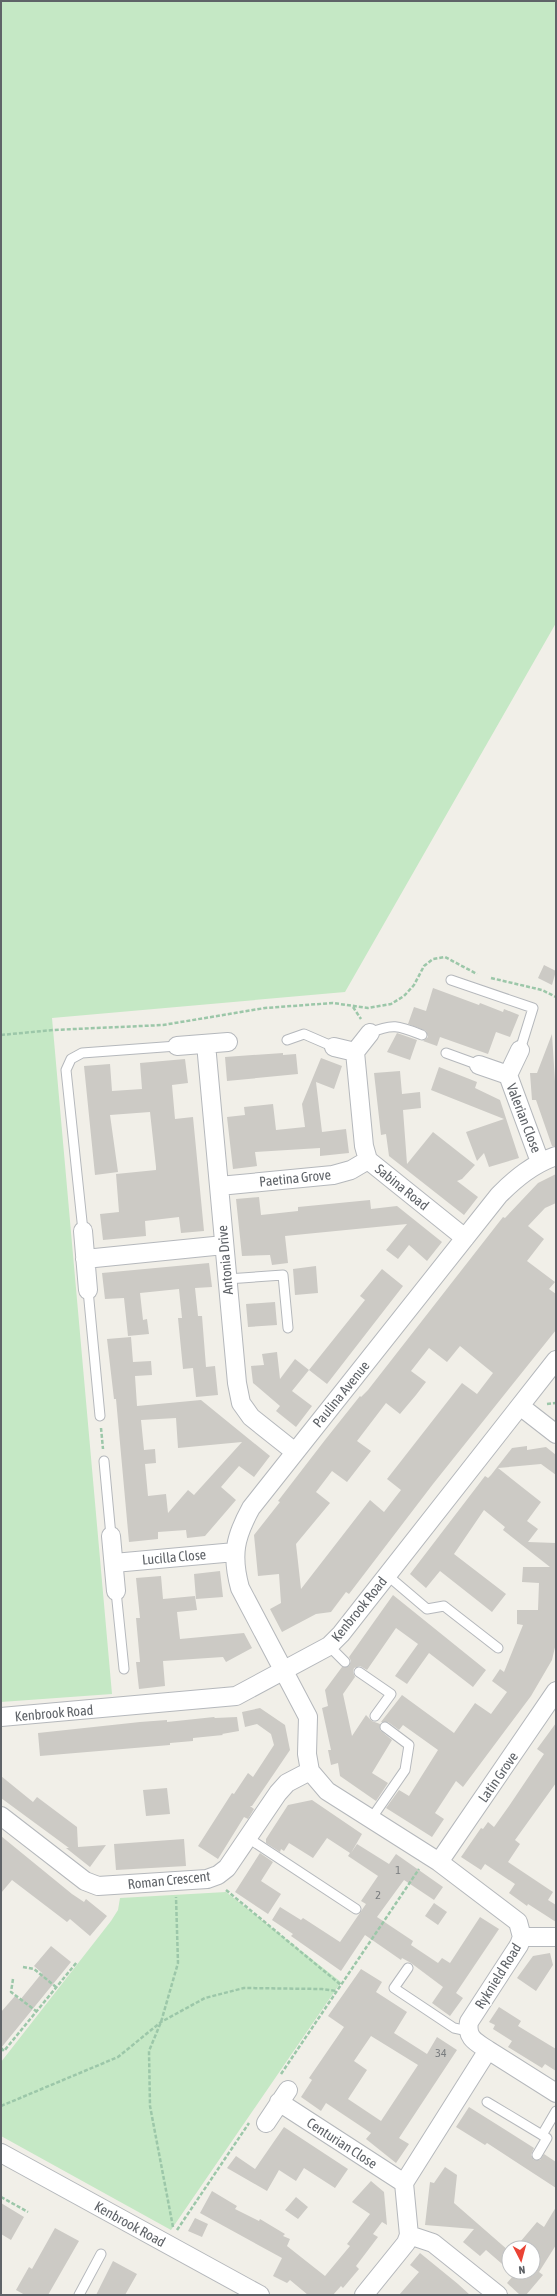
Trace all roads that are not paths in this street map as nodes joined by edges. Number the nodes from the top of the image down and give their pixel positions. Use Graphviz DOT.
graph roads {
  1 [pos="451,980"];
  2 [pos="370,1033"];
  3 [pos="422,1035"];
  4 [pos="288,1040"];
  5 [pos="228,1042"];
  6 [pos="206,1044"];
  7 [pos="177,1046"];
  8 [pos="334,1047"];
  9 [pos="520,1050"];
  10 [pos="354,1052"];
  11 [pos="446,1053"];
  12 [pos="479,1065"];
  13 [pos="508,1075"];
  14 [pos="548,1159"];
  15 [pos="368,1160"];
  16 [pos="219,1186"];
  17 [pos="82,1231"];
  18 [pos="465,1238"];
  19 [pos="224,1245"];
  20 [pos="85,1259"];
  21 [pos="227,1280"];
  22 [pos="88,1290"];
  23 [pos="288,1328"];
  24 [pos="556,1360"];
  25 [pos="520,1406"];
  26 [pos="100,1416"];
  27 [pos="556,1434"];
  28 [pos="295,1452"];
  29 [pos="104,1461"];
  30 [pos="111,1536"];
  31 [pos="234,1552"];
  32 [pos="114,1563"];
  33 [pos="387,1575"];
  34 [pos="116,1591"];
  35 [pos="329,1646"];
  36 [pos="498,1648"];
  37 [pos="345,1662"];
  38 [pos="124,1669"];
  39 [pos="285,1670"];
  40 [pos="359,1672"];
  41 [pos="556,1691"];
  42 [pos="375,1716"];
  43 [pos="1,1717"];
  44 [pos="385,1727"];
  45 [pos="310,1771"];
  46 [pos="1,1816"];
  47 [pos="371,1820"];
  48 [pos="248,1838"];
  49 [pos="433,1859"];
  50 [pos="356,1909"];
  51 [pos="556,1936"];
  52 [pos="522,1937"];
  53 [pos="408,1968"];
  54 [pos="468,2031"];
  55 [pos="488,2050"];
  56 [pos="556,2093"];
  57 [pos="487,2102"];
  58 [pos="556,2111"];
  59 [pos="258,2122"];
  60 [pos="542,2135"];
  61 [pos="1,2153"];
  62 [pos="537,2155"];
  63 [pos="404,2183"];
  64 [pos="408,2235"];
  65 [pos="101,2254"];
  66 [pos="79,2295"];
  67 [pos="260,2295"];
  68 [pos="364,2295"];
  69 [pos="498,2295"];
  1 -- 9 [label="lane"];
  2 -- 3 [label="lane"];
  2 -- 10 [label="street"];
  4 -- 8 [label="lane"];
  5 -- 6 [label="street"];
  6 -- 7 [label="street"];
  6 -- 16 [label="street, Antonia Drive"];
  7 -- 17 [label="lane"];
  8 -- 10 [label="street"];
  9 -- 13 [label="street, Valerian Close"];
  10 -- 15 [label="street, Sabina Road"];
  11 -- 12 [label="lane"];
  12 -- 13 [label="street, Valerian Close"];
  13 -- 14 [label="street, Valerian Close"];
  14 -- 18 [label="street, Paulina Avenue"];
  15 -- 16 [label="street, Paetina Grove"];
  15 -- 18 [label="street, Sabina Road"];
  16 -- 19 [label="street, Antonia Drive"];
  17 -- 20 [label="street"];
  18 -- 28 [label="street, Paulina Avenue"];
  19 -- 20 [label="street"];
  19 -- 21 [label="street, Antonia Drive"];
  20 -- 22 [label="street"];
  21 -- 23 [label="lane"];
  21 -- 28 [label="street, Antonia Drive"];
  22 -- 26 [label="lane"];
  24 -- 25 [label="street, Kenbrook Road"];
  25 -- 27 [label="street"];
  25 -- 33 [label="street, Kenbrook Road"];
  28 -- 31 [label="street, Paulina Avenue"];
  29 -- 30 [label="lane"];
  30 -- 32 [label="street"];
  31 -- 32 [label="street, Lucilla Close"];
  31 -- 39 [label="street, Paulina Avenue"];
  32 -- 34 [label="street"];
  33 -- 35 [label="street, Kenbrook Road"];
  33 -- 36 [label="lane"];
  34 -- 38 [label="lane"];
  35 -- 37 [label="lane"];
  35 -- 39 [label="street, Kenbrook Road"];
  39 -- 43 [label="street, Kenbrook Road"];
  39 -- 45 [label="street"];
  40 -- 42 [label="lane"];
  41 -- 49 [label="street, Latin Grove"];
  44 -- 47 [label="lane"];
  45 -- 47 [label="street, Ryknield Road"];
  45 -- 48 [label="street, Roman Crescent"];
  46 -- 48 [label="street, Roman Crescent"];
  47 -- 49 [label="street, Ryknield Road"];
  48 -- 50 [label="lane"];
  49 -- 52 [label="street, Ryknield Road"];
  51 -- 52 [label="street"];
  52 -- 54 [label="street, Ryknield Road"];
  53 -- 54 [label="lane"];
  54 -- 55 [label="street"];
  55 -- 56 [label="street"];
  55 -- 63 [label="street"];
  57 -- 60 [label="lane"];
  58 -- 60 [label="lane"];
  59 -- 63 [label="street, Centurian Close"];
  60 -- 62 [label="lane"];
  61 -- 67 [label="street, Kenbrook Road"];
  63 -- 64 [label="street"];
  64 -- 68 [label="street"];
  64 -- 69 [label="street"];
  65 -- 66 [label="lane"];
}
